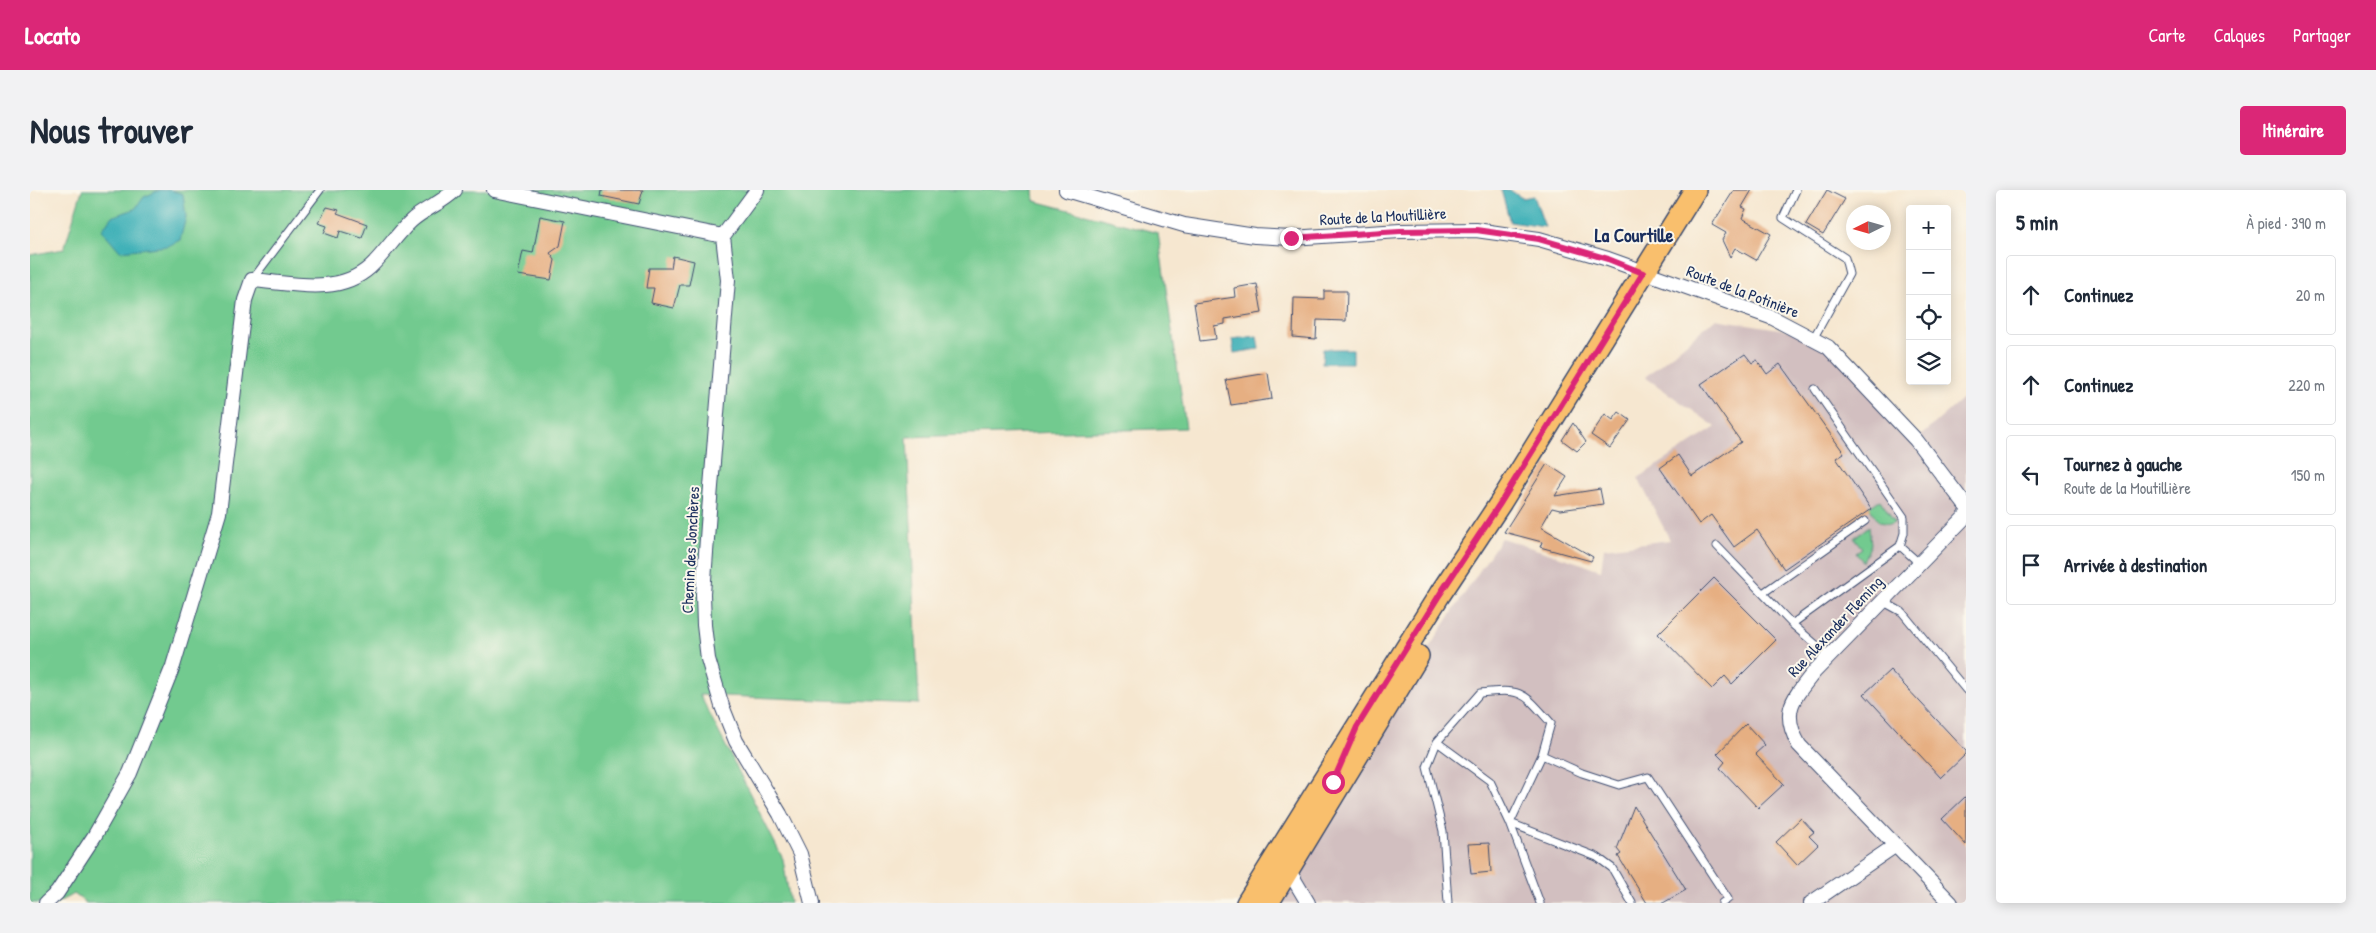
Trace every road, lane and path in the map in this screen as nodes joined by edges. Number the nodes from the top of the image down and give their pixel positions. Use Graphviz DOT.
graph roads {
  1 [pos="320,190"];
  2 [pos="455,190"];
  3 [pos="494,190"];
  4 [pos="757,190"];
  5 [pos="1066,190"];
  6 [pos="1695,190"];
  7 [pos="1796,190"];
  8 [pos="722,236"];
  9 [pos="1643,273"];
  10 [pos="252,280"];
  11 [pos="1813,339"];
  12 [pos="1815,389"];
  13 [pos="1501,502"];
  14 [pos="1966,506"];
  15 [pos="1966,516"];
  16 [pos="1864,521"];
  17 [pos="1717,546"];
  18 [pos="1900,546"];
  19 [pos="1919,563"];
  20 [pos="1763,593"];
  21 [pos="1882,601"];
  22 [pos="1792,624"];
  23 [pos="1829,656"];
  24 [pos="1966,690"];
  25 [pos="1357,727"];
  26 [pos="1437,742"];
  27 [pos="1542,755"];
  28 [pos="1510,823"];
  29 [pos="1896,845"];
  30 [pos="1280,876"];
  31 [pos="46,903"];
  32 [pos="812,903"];
  33 [pos="1247,903"];
  34 [pos="1257,903"];
  35 [pos="1267,903"];
  36 [pos="1308,903"];
  37 [pos="1448,903"];
  38 [pos="1540,903"];
  39 [pos="1632,903"];
  40 [pos="1722,903"];
  41 [pos="1811,903"];
  42 [pos="1951,903"];
  1 -- 10 [label="lane"];
  2 -- 10 [label="street"];
  3 -- 8 [label="street"];
  4 -- 8 [label="street"];
  5 -- 9 [label="street, Route de la Moutillière"];
  6 -- 9 [label="main road"];
  7 -- 11 [label="lane"];
  8 -- 32 [label="street, Chemin des Jonchères"];
  9 -- 11 [label="street, Route de la Potinière"];
  9 -- 13 [label="main road"];
  10 -- 31 [label="street"];
  11 -- 14 [label="street, Route de la Potinière"];
  12 -- 18 [label="lane"];
  13 -- 25 [label="main road"];
  13 -- 30 [label="main road"];
  15 -- 19 [label="street, Rue Alexander Fleming"];
  16 -- 20 [label="lane"];
  17 -- 20 [label="lane"];
  18 -- 19 [label="lane"];
  18 -- 22 [label="lane"];
  19 -- 21 [label="street, Rue Alexander Fleming"];
  20 -- 22 [label="lane"];
  21 -- 23 [label="street, Rue Alexander Fleming"];
  21 -- 24 [label="lane"];
  22 -- 23 [label="lane"];
  23 -- 29 [label="street, Rue Alexander Fleming"];
  25 -- 30 [label="street"];
  25 -- 33 [label="main road"];
  26 -- 27 [label="lane"];
  26 -- 28 [label="lane"];
  26 -- 37 [label="lane"];
  27 -- 28 [label="lane"];
  27 -- 40 [label="lane"];
  28 -- 38 [label="lane"];
  28 -- 39 [label="lane"];
  29 -- 41 [label="street"];
  29 -- 42 [label="street, Rue Alexander Fleming"];
  30 -- 34 [label="street"];
  30 -- 35 [label="main road"];
  30 -- 36 [label="street"];
}
